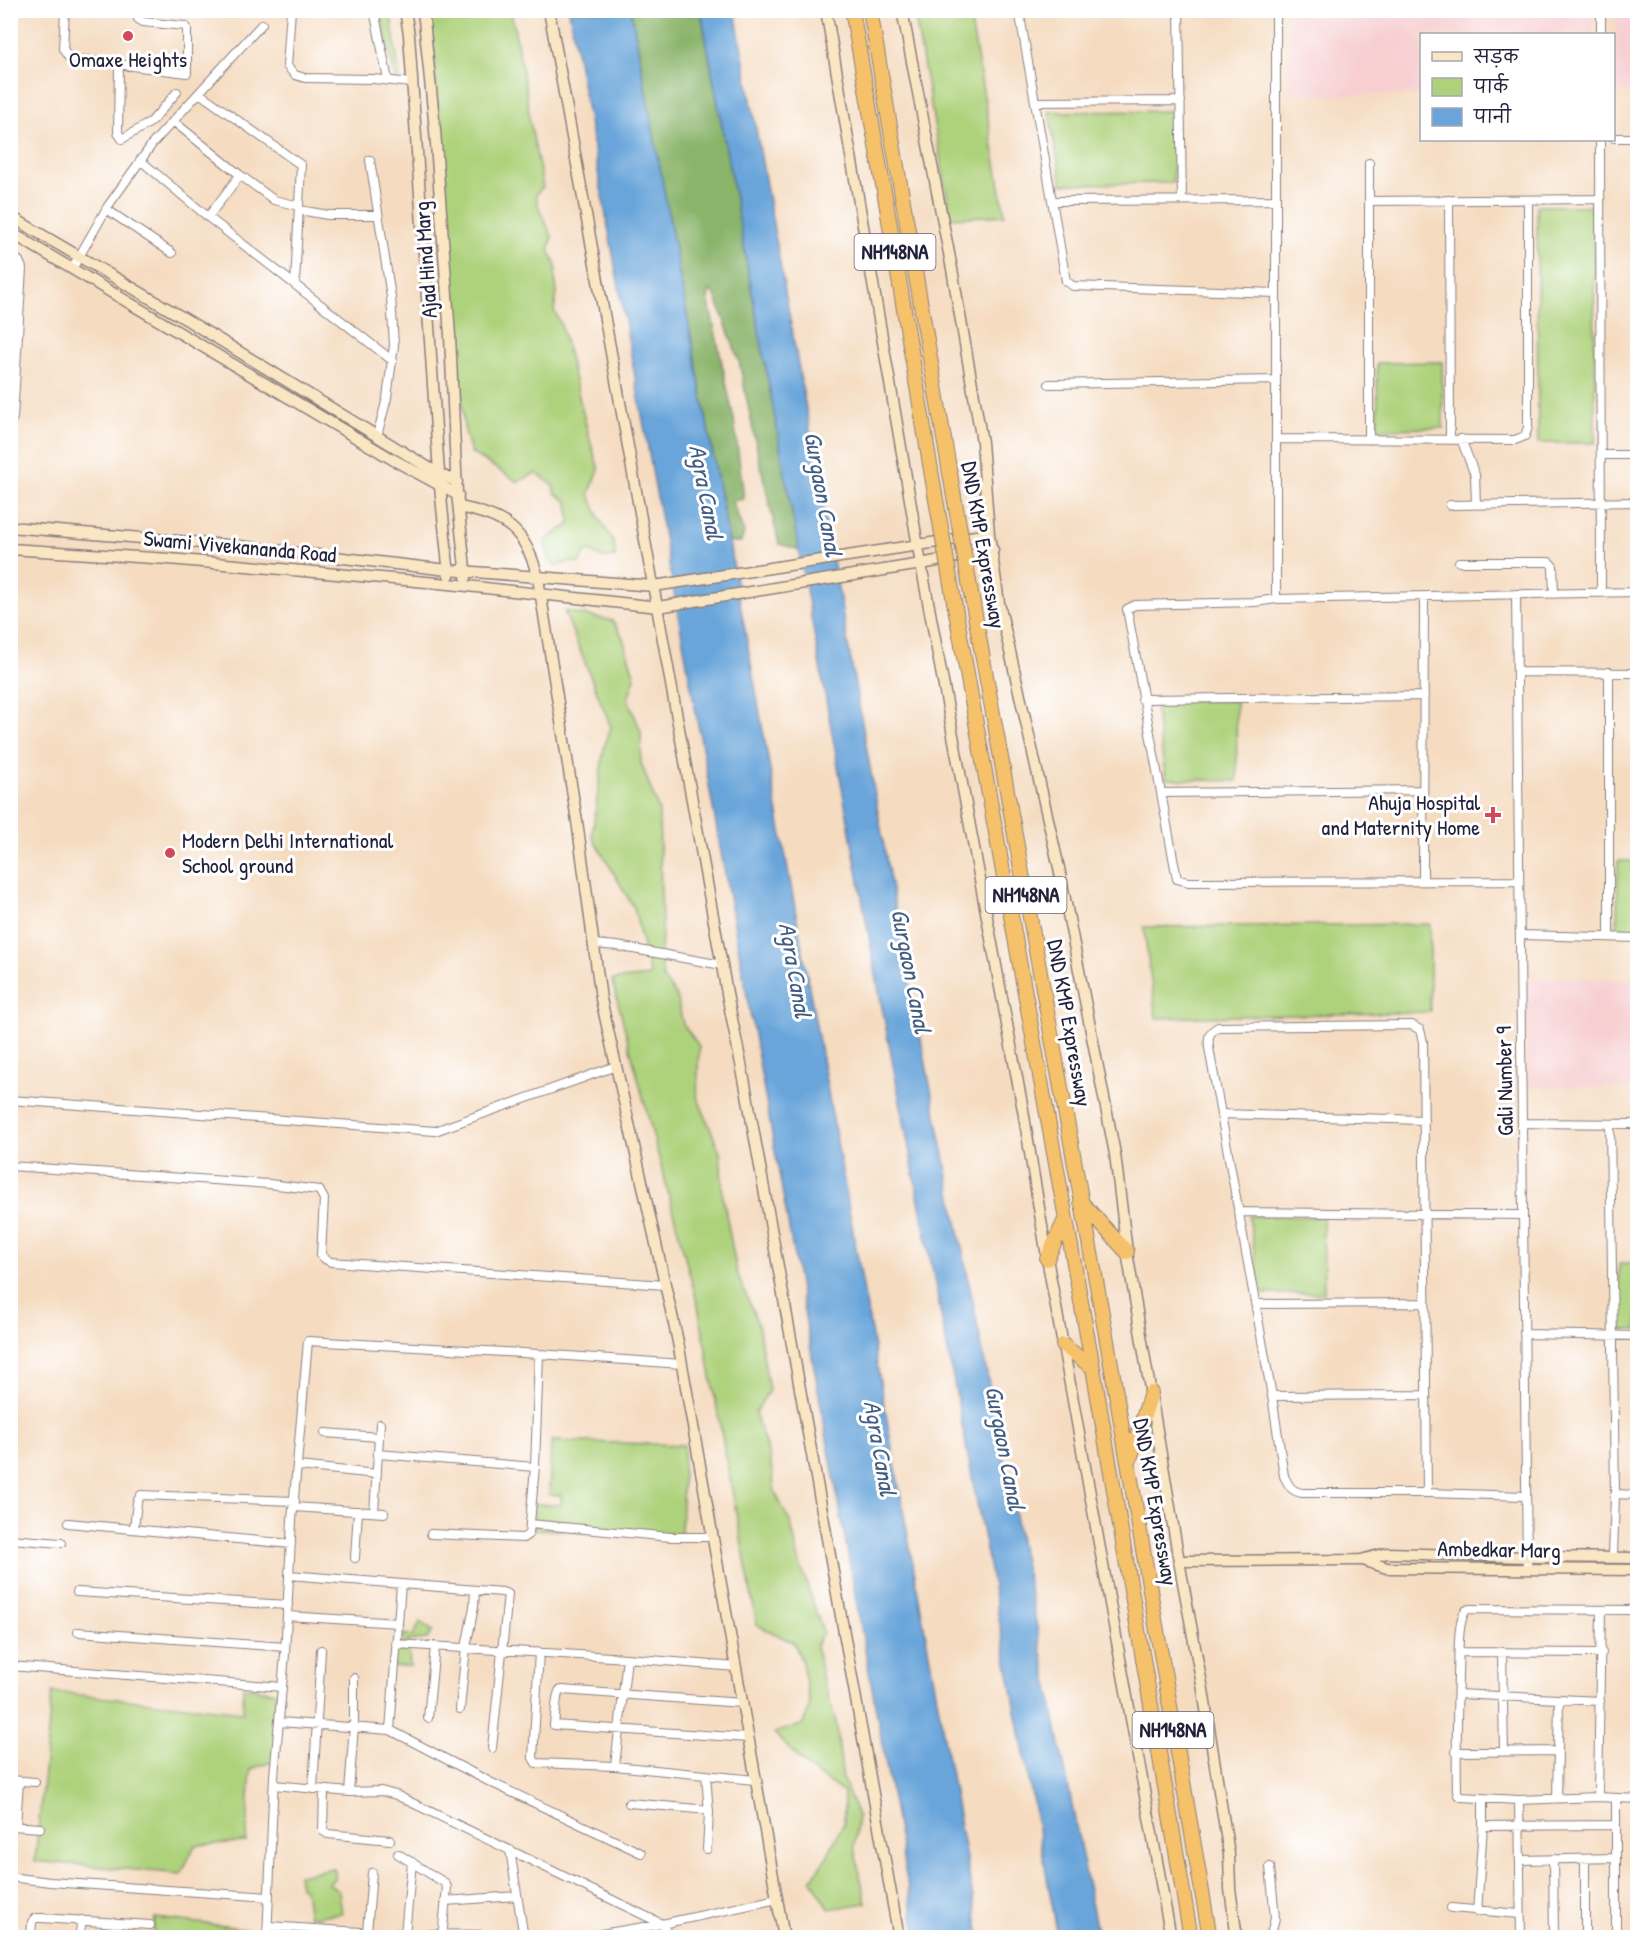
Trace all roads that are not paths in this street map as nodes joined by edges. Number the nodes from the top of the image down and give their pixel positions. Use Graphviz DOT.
graph roads {
  1 [pos="65,10"];
  2 [pos="135,10"];
  3 [pos="291,10"];
  4 [pos="374,10"];
  5 [pos="405,10"];
  6 [pos="423,10"];
  7 [pos="549,10"];
  8 [pos="826,10"];
  9 [pos="852,10"];
  10 [pos="870,10"];
  11 [pos="902,10"];
  12 [pos="1088,10"];
  13 [pos="1179,10"];
  14 [pos="1276,10"];
  15 [pos="1601,10"];
  16 [pos="1019,11"];
  17 [pos="262,24"];
  18 [pos="1601,33"];
  19 [pos="119,65"];
  20 [pos="388,81"];
  21 [pos="412,83"];
  22 [pos="177,92"];
  23 [pos="199,93"];
  24 [pos="1181,101"];
  25 [pos="1035,102"];
  26 [pos="172,121"];
  27 [pos="1615,138"];
  28 [pos="1638,138"];
  29 [pos="1600,141"];
  30 [pos="140,160"];
  31 [pos="370,160"];
  32 [pos="1368,163"];
  33 [pos="240,175"];
  34 [pos="1600,199"];
  35 [pos="1276,200"];
  36 [pos="1528,200"];
  37 [pos="1052,201"];
  38 [pos="1182,201"];
  39 [pos="1369,201"];
  40 [pos="1449,201"];
  41 [pos="299,208"];
  42 [pos="106,209"];
  43 [pos="378,215"];
  44 [pos="10,216"];
  45 [pos="208,217"];
  46 [pos="10,232"];
  47 [pos="172,253"];
  48 [pos="10,255"];
  49 [pos="79,257"];
  50 [pos="72,270"];
  51 [pos="295,285"];
  52 [pos="1276,293"];
  53 [pos="393,361"];
  54 [pos="1276,380"];
  55 [pos="1049,384"];
  56 [pos="10,422"];
  57 [pos="377,436"];
  58 [pos="1276,439"];
  59 [pos="1450,439"];
  60 [pos="1461,439"];
  61 [pos="1369,440"];
  62 [pos="1601,455"];
  63 [pos="1638,455"];
  64 [pos="439,474"];
  65 [pos="457,482"];
  66 [pos="440,487"];
  67 [pos="458,501"];
  68 [pos="1601,502"];
  69 [pos="1638,502"];
  70 [pos="1476,504"];
  71 [pos="1450,505"];
  72 [pos="10,527"];
  73 [pos="990,534"];
  74 [pos="918,543"];
  75 [pos="10,549"];
  76 [pos="993,550"];
  77 [pos="1459,562"];
  78 [pos="921,564"];
  79 [pos="448,570"];
  80 [pos="465,571"];
  81 [pos="538,578"];
  82 [pos="449,584"];
  83 [pos="654,586"];
  84 [pos="466,587"];
  85 [pos="1638,592"];
  86 [pos="1601,593"];
  87 [pos="1516,594"];
  88 [pos="1554,594"];
  89 [pos="541,595"];
  90 [pos="1424,596"];
  91 [pos="1276,599"];
  92 [pos="658,608"];
  93 [pos="1517,672"];
  94 [pos="1609,672"];
  95 [pos="1638,673"];
  96 [pos="1424,696"];
  97 [pos="1142,699"];
  98 [pos="1423,790"];
  99 [pos="1161,794"];
  100 [pos="1423,881"];
  101 [pos="1519,881"];
  102 [pos="1520,935"];
  103 [pos="1610,938"];
  104 [pos="1638,938"];
  105 [pos="594,944"];
  106 [pos="722,965"];
  107 [pos="616,1066"];
  108 [pos="10,1100"];
  109 [pos="1221,1114"];
  110 [pos="1424,1120"];
  111 [pos="1522,1123"];
  112 [pos="1610,1124"];
  113 [pos="1638,1124"];
  114 [pos="10,1166"];
  115 [pos="1081,1202"];
  116 [pos="1238,1212"];
  117 [pos="1424,1214"];
  118 [pos="1523,1215"];
  119 [pos="1065,1220"];
  120 [pos="1127,1252"];
  121 [pos="1047,1259"];
  122 [pos="665,1285"];
  123 [pos="1425,1303"];
  124 [pos="1256,1304"];
  125 [pos="1524,1334"];
  126 [pos="1613,1336"];
  127 [pos="1638,1336"];
  128 [pos="1063,1346"];
  129 [pos="540,1354"];
  130 [pos="682,1364"];
  131 [pos="1093,1368"];
  132 [pos="1151,1393"];
  133 [pos="1426,1395"];
  134 [pos="1272,1396"];
  135 [pos="380,1424"];
  136 [pos="324,1432"];
  137 [pos="379,1437"];
  138 [pos="378,1454"];
  139 [pos="298,1466"];
  140 [pos="535,1467"];
  141 [pos="1128,1467"];
  142 [pos="377,1474"];
  143 [pos="1427,1493"];
  144 [pos="1615,1494"];
  145 [pos="1638,1495"];
  146 [pos="1526,1496"];
  147 [pos="294,1504"];
  148 [pos="358,1511"];
  149 [pos="374,1512"];
  150 [pos="384,1512"];
  151 [pos="68,1523"];
  152 [pos="530,1524"];
  153 [pos="134,1528"];
  154 [pos="431,1534"];
  155 [pos="712,1538"];
  156 [pos="10,1539"];
  157 [pos="61,1543"];
  158 [pos="291,1544"];
  159 [pos="1613,1557"];
  160 [pos="355,1558"];
  161 [pos="1638,1558"];
  162 [pos="1179,1561"];
  163 [pos="1527,1563"];
  164 [pos="1638,1570"];
  165 [pos="289,1575"];
  166 [pos="401,1584"];
  167 [pos="475,1590"];
  168 [pos="77,1592"];
  169 [pos="288,1605"];
  170 [pos="1601,1610"];
  171 [pos="1638,1610"];
  172 [pos="287,1616"];
  173 [pos="398,1623"];
  174 [pos="78,1632"];
  175 [pos="396,1644"];
  176 [pos="435,1646"];
  177 [pos="285,1647"];
  178 [pos="466,1647"];
  179 [pos="501,1649"];
  180 [pos="321,1650"];
  181 [pos="1502,1651"];
  182 [pos="539,1652"];
  183 [pos="1459,1652"];
  184 [pos="1602,1653"];
  185 [pos="627,1658"];
  186 [pos="10,1666"];
  187 [pos="736,1667"];
  188 [pos="354,1678"];
  189 [pos="282,1687"];
  190 [pos="1458,1694"];
  191 [pos="622,1695"];
  192 [pos="1503,1696"];
  193 [pos="1559,1700"];
  194 [pos="1600,1701"];
  195 [pos="742,1703"];
  196 [pos="460,1709"];
  197 [pos="428,1718"];
  198 [pos="279,1722"];
  199 [pos="317,1724"];
  200 [pos="354,1726"];
  201 [pos="619,1729"];
  202 [pos="390,1730"];
  203 [pos="749,1738"];
  204 [pos="492,1748"];
  205 [pos="1558,1751"];
  206 [pos="1456,1752"];
  207 [pos="1504,1752"];
  208 [pos="615,1766"];
  209 [pos="706,1775"];
  210 [pos="755,1780"];
  211 [pos="15,1781"];
  212 [pos="35,1782"];
  213 [pos="273,1785"];
  214 [pos="313,1789"];
  215 [pos="324,1790"];
  216 [pos="349,1792"];
  217 [pos="1598,1797"];
  218 [pos="1557,1798"];
  219 [pos="1616,1798"];
  220 [pos="1638,1799"];
  221 [pos="1483,1800"];
  222 [pos="1520,1800"];
  223 [pos="629,1803"];
  224 [pos="709,1810"];
  225 [pos="1521,1825"];
  226 [pos="1616,1825"];
  227 [pos="13,1826"];
  228 [pos="1483,1826"];
  229 [pos="40,1828"];
  230 [pos="390,1840"];
  231 [pos="707,1849"];
  232 [pos="510,1850"];
  233 [pos="641,1853"];
  234 [pos="398,1854"];
  235 [pos="1616,1858"];
  236 [pos="1553,1859"];
  237 [pos="1585,1859"];
  238 [pos="1521,1860"];
  239 [pos="412,1862"];
  240 [pos="1270,1867"];
  241 [pos="372,1873"];
  242 [pos="10,1877"];
  243 [pos="517,1896"];
  244 [pos="269,1897"];
  245 [pos="777,1899"];
  246 [pos="445,1901"];
  247 [pos="1451,1908"];
  248 [pos="1477,1912"];
  249 [pos="1520,1914"];
  250 [pos="82,1920"];
  251 [pos="113,1922"];
  252 [pos="662,1924"];
  253 [pos="150,1925"];
  254 [pos="268,1926"];
  255 [pos="367,1932"];
  256 [pos="405,1934"];
  257 [pos="488,1935"];
  258 [pos="442,1936"];
  259 [pos="598,1936"];
  260 [pos="31,1938"];
  261 [pos="79,1938"];
  262 [pos="111,1938"];
  263 [pos="267,1938"];
  264 [pos="524,1938"];
  265 [pos="577,1938"];
  266 [pos="670,1938"];
  267 [pos="784,1938"];
  268 [pos="898,1938"];
  269 [pos="1171,1938"];
  270 [pos="1191,1938"];
  271 [pos="1210,1938"];
  272 [pos="1237,1938"];
  273 [pos="1270,1938"];
  274 [pos="1521,1938"];
  275 [pos="1554,1938"];
  276 [pos="1585,1938"];
  277 [pos="1616,1938"];
  1 -- 19 [label="street"];
  2 -- 19 [label="street"];
  3 -- 20 [label="street"];
  4 -- 20 [label="street"];
  5 -- 21 [label="street"];
  6 -- 65 [label="street, Ajad Hind Marg"];
  7 -- 83 [label="street"];
  8 -- 74 [label="street"];
  9 -- 119 [label="highway, DND KMP Expressway / NH148NA, bridge"];
  10 -- 115 [label="highway, DND KMP Expressway / NH148NA, bridge"];
  11 -- 73 [label="street"];
  12 -- 16 [label="street"];
  13 -- 24 [label="street"];
  14 -- 35 [label="street"];
  15 -- 18 [label="street"];
  16 -- 25 [label="street"];
  17 -- 23 [label="street"];
  19 -- 22 [label="street"];
  20 -- 21 [label="street"];
  21 -- 64 [label="street"];
  23 -- 26 [label="street"];
  23 -- 41 [label="street"];
  24 -- 25 [label="street"];
  24 -- 38 [label="street"];
  25 -- 37 [label="street"];
  26 -- 30 [label="street"];
  26 -- 33 [label="street"];
  27 -- 28 [label="street"];
  29 -- 34 [label="street"];
  30 -- 42 [label="street"];
  30 -- 45 [label="street"];
  31 -- 43 [label="street"];
  32 -- 39 [label="street"];
  33 -- 41 [label="street"];
  33 -- 45 [label="street"];
  34 -- 36 [label="street"];
  34 -- 62 [label="street"];
  35 -- 38 [label="street"];
  35 -- 52 [label="street"];
  36 -- 40 [label="street"];
  36 -- 60 [label="street"];
  37 -- 38 [label="street"];
  37 -- 52 [label="street"];
  39 -- 40 [label="street"];
  39 -- 61 [label="street"];
  40 -- 59 [label="street"];
  41 -- 43 [label="street"];
  41 -- 51 [label="street"];
  42 -- 47 [label="street"];
  42 -- 49 [label="street"];
  43 -- 53 [label="street"];
  44 -- 49 [label="street"];
  45 -- 51 [label="street"];
  46 -- 50 [label="street"];
  48 -- 56 [label="street"];
  49 -- 50 [label="street"];
  49 -- 57 [label="street"];
  50 -- 66 [label="street"];
  51 -- 53 [label="street"];
  52 -- 54 [label="street"];
  53 -- 57 [label="street"];
  54 -- 55 [label="street"];
  54 -- 58 [label="street"];
  57 -- 64 [label="street"];
  58 -- 61 [label="street"];
  58 -- 91 [label="street"];
  59 -- 60 [label="street"];
  59 -- 61 [label="street"];
  60 -- 70 [label="street"];
  62 -- 63 [label="street"];
  62 -- 68 [label="street"];
  64 -- 65 [label="street"];
  64 -- 66 [label="street"];
  65 -- 67 [label="street, Ajad Hind Marg"];
  66 -- 67 [label="street"];
  66 -- 79 [label="street"];
  67 -- 80 [label="street, Ajad Hind Marg"];
  67 -- 81 [label="street"];
  68 -- 69 [label="street"];
  68 -- 70 [label="street"];
  68 -- 86 [label="street"];
  70 -- 71 [label="street"];
  72 -- 79 [label="street"];
  73 -- 74 [label="street"];
  73 -- 76 [label="street"];
  74 -- 78 [label="street"];
  74 -- 83 [label="street"];
  75 -- 82 [label="street, Swami Vivekananda Road"];
  76 -- 78 [label="street, Swami Vivekananda Road"];
  76 -- 120 [label="street"];
  77 -- 88 [label="street"];
  78 -- 92 [label="street, Swami Vivekananda Road"];
  78 -- 121 [label="street"];
  79 -- 80 [label="street"];
  79 -- 82 [label="street"];
  80 -- 81 [label="street"];
  80 -- 84 [label="street, Ajad Hind Marg"];
  81 -- 83 [label="street"];
  81 -- 89 [label="street"];
  82 -- 84 [label="street, Swami Vivekananda Road"];
  83 -- 92 [label="street"];
  84 -- 89 [label="street, Swami Vivekananda Road"];
  85 -- 86 [label="street"];
  86 -- 88 [label="street"];
  87 -- 88 [label="street"];
  87 -- 90 [label="street"];
  87 -- 93 [label="street, Gali Number 9"];
  89 -- 92 [label="street, Swami Vivekananda Road"];
  89 -- 105 [label="street"];
  90 -- 91 [label="street"];
  90 -- 96 [label="street"];
  91 -- 97 [label="street"];
  92 -- 106 [label="street"];
  93 -- 94 [label="street"];
  93 -- 101 [label="street, Gali Number 9"];
  94 -- 95 [label="street"];
  94 -- 103 [label="street"];
  96 -- 97 [label="street"];
  96 -- 98 [label="street"];
  97 -- 99 [label="street"];
  98 -- 99 [label="street"];
  98 -- 100 [label="street"];
  99 -- 100 [label="street"];
  100 -- 101 [label="street"];
  101 -- 102 [label="street, Gali Number 9"];
  102 -- 103 [label="street"];
  102 -- 111 [label="street, Gali Number 9"];
  103 -- 104 [label="street"];
  105 -- 106 [label="street"];
  105 -- 107 [label="street"];
  106 -- 268 [label="street"];
  107 -- 108 [label="street"];
  107 -- 122 [label="street"];
  109 -- 110 [label="street"];
  109 -- 110 [label="street"];
  109 -- 116 [label="street"];
  110 -- 117 [label="street"];
  111 -- 112 [label="street"];
  111 -- 118 [label="street, Gali Number 9"];
  112 -- 113 [label="street"];
  112 -- 126 [label="street"];
  114 -- 122 [label="street"];
  115 -- 120 [label="highway"];
  115 -- 141 [label="highway, DND KMP Expressway / NH148NA"];
  116 -- 117 [label="street"];
  116 -- 124 [label="street"];
  117 -- 118 [label="street"];
  117 -- 123 [label="street"];
  118 -- 125 [label="street, Gali Number 9"];
  119 -- 121 [label="highway"];
  119 -- 131 [label="highway, DND KMP Expressway / NH148NA"];
  120 -- 132 [label="street"];
  121 -- 128 [label="street"];
  122 -- 130 [label="street"];
  123 -- 124 [label="street"];
  123 -- 133 [label="street"];
  124 -- 134 [label="street"];
  125 -- 126 [label="street"];
  125 -- 146 [label="street, Gali Number 9"];
  126 -- 127 [label="street"];
  126 -- 144 [label="street"];
  128 -- 131 [label="highway"];
  128 -- 269 [label="street"];
  129 -- 130 [label="street"];
  129 -- 139 [label="street"];
  129 -- 140 [label="street"];
  130 -- 155 [label="street"];
  131 -- 270 [label="highway, DND KMP Expressway / NH148NA"];
  132 -- 141 [label="highway"];
  132 -- 162 [label="street"];
  133 -- 134 [label="street"];
  133 -- 143 [label="street"];
  134 -- 143 [label="street"];
  135 -- 137 [label="street"];
  136 -- 137 [label="street"];
  137 -- 138 [label="street"];
  138 -- 140 [label="street"];
  138 -- 142 [label="street"];
  139 -- 142 [label="street"];
  139 -- 147 [label="street"];
  140 -- 152 [label="street"];
  141 -- 271 [label="highway, DND KMP Expressway / NH148NA"];
  142 -- 149 [label="street"];
  143 -- 146 [label="street"];
  144 -- 145 [label="street"];
  144 -- 159 [label="street"];
  146 -- 163 [label="street, Gali Number 9"];
  147 -- 148 [label="street"];
  147 -- 153 [label="street"];
  147 -- 158 [label="street"];
  148 -- 149 [label="street"];
  148 -- 160 [label="street"];
  149 -- 150 [label="street"];
  151 -- 153 [label="street"];
  152 -- 154 [label="street"];
  152 -- 155 [label="street"];
  153 -- 158 [label="street"];
  155 -- 187 [label="street"];
  156 -- 157 [label="street"];
  158 -- 165 [label="street"];
  159 -- 161 [label="street, Ambedkar Marg"];
  159 -- 163 [label="street, Ambedkar Marg"];
  162 -- 163 [label="street, Ambedkar Marg"];
  162 -- 272 [label="street"];
  163 -- 164 [label="street, Ambedkar Marg"];
  165 -- 166 [label="street"];
  165 -- 169 [label="street"];
  166 -- 167 [label="street"];
  166 -- 173 [label="street"];
  167 -- 178 [label="street"];
  167 -- 179 [label="street"];
  168 -- 169 [label="street"];
  169 -- 172 [label="street"];
  170 -- 171 [label="street"];
  170 -- 183 [label="street"];
  170 -- 184 [label="street"];
  172 -- 173 [label="street"];
  172 -- 177 [label="street"];
  173 -- 175 [label="street"];
  174 -- 177 [label="street"];
  175 -- 176 [label="street"];
  175 -- 202 [label="street"];
  176 -- 178 [label="street"];
  176 -- 197 [label="street"];
  177 -- 189 [label="street"];
  178 -- 179 [label="street"];
  178 -- 196 [label="street"];
  179 -- 182 [label="street"];
  179 -- 204 [label="street"];
  180 -- 199 [label="street"];
  181 -- 183 [label="street"];
  181 -- 184 [label="street"];
  181 -- 192 [label="street"];
  182 -- 185 [label="street"];
  182 -- 208 [label="street"];
  183 -- 190 [label="street"];
  184 -- 194 [label="street"];
  185 -- 187 [label="street"];
  185 -- 191 [label="street"];
  186 -- 189 [label="street"];
  187 -- 195 [label="street"];
  188 -- 200 [label="street"];
  189 -- 198 [label="street"];
  190 -- 192 [label="street"];
  190 -- 206 [label="street"];
  191 -- 195 [label="street"];
  191 -- 201 [label="street"];
  191 -- 201 [label="street"];
  192 -- 193 [label="street"];
  192 -- 207 [label="street"];
  193 -- 194 [label="street"];
  193 -- 205 [label="street"];
  194 -- 217 [label="street"];
  195 -- 203 [label="street"];
  198 -- 199 [label="street"];
  198 -- 213 [label="street"];
  199 -- 200 [label="street"];
  199 -- 214 [label="street"];
  200 -- 202 [label="street"];
  200 -- 216 [label="street"];
  201 -- 203 [label="street"];
  201 -- 208 [label="street"];
  202 -- 233 [label="street"];
  203 -- 210 [label="street"];
  205 -- 207 [label="street"];
  205 -- 218 [label="street"];
  206 -- 207 [label="street"];
  206 -- 221 [label="street"];
  208 -- 209 [label="street"];
  209 -- 210 [label="street"];
  209 -- 224 [label="street"];
  210 -- 245 [label="street"];
  211 -- 212 [label="street"];
  211 -- 227 [label="street"];
  213 -- 214 [label="street"];
  213 -- 244 [label="street"];
  214 -- 215 [label="street"];
  215 -- 216 [label="street"];
  215 -- 230 [label="street"];
  216 -- 232 [label="street"];
  217 -- 218 [label="street"];
  217 -- 219 [label="street"];
  218 -- 222 [label="street"];
  219 -- 220 [label="street"];
  219 -- 226 [label="street"];
  221 -- 222 [label="street"];
  221 -- 228 [label="street"];
  222 -- 225 [label="street"];
  223 -- 224 [label="street"];
  224 -- 231 [label="street"];
  225 -- 226 [label="street"];
  225 -- 228 [label="street"];
  225 -- 238 [label="street"];
  226 -- 235 [label="street"];
  227 -- 229 [label="street"];
  228 -- 248 [label="street"];
  232 -- 243 [label="street"];
  232 -- 252 [label="street"];
  234 -- 239 [label="street"];
  235 -- 237 [label="street"];
  235 -- 277 [label="street"];
  236 -- 237 [label="street"];
  236 -- 238 [label="street"];
  236 -- 275 [label="street"];
  237 -- 276 [label="street"];
  238 -- 249 [label="street"];
  239 -- 246 [label="street"];
  239 -- 256 [label="street"];
  240 -- 273 [label="street"];
  241 -- 255 [label="street"];
  242 -- 244 [label="street"];
  243 -- 246 [label="street"];
  243 -- 264 [label="street"];
  244 -- 254 [label="street"];
  245 -- 252 [label="street"];
  245 -- 267 [label="street"];
  246 -- 258 [label="street"];
  247 -- 248 [label="street"];
  248 -- 249 [label="street"];
  249 -- 274 [label="street"];
  250 -- 251 [label="street"];
  250 -- 260 [label="street"];
  250 -- 261 [label="street"];
  251 -- 253 [label="street"];
  251 -- 262 [label="street"];
  252 -- 259 [label="street"];
  252 -- 266 [label="street"];
  254 -- 255 [label="street"];
  254 -- 263 [label="street"];
  255 -- 256 [label="street"];
  256 -- 258 [label="street"];
  257 -- 258 [label="street"];
  259 -- 265 [label="street"];
}
